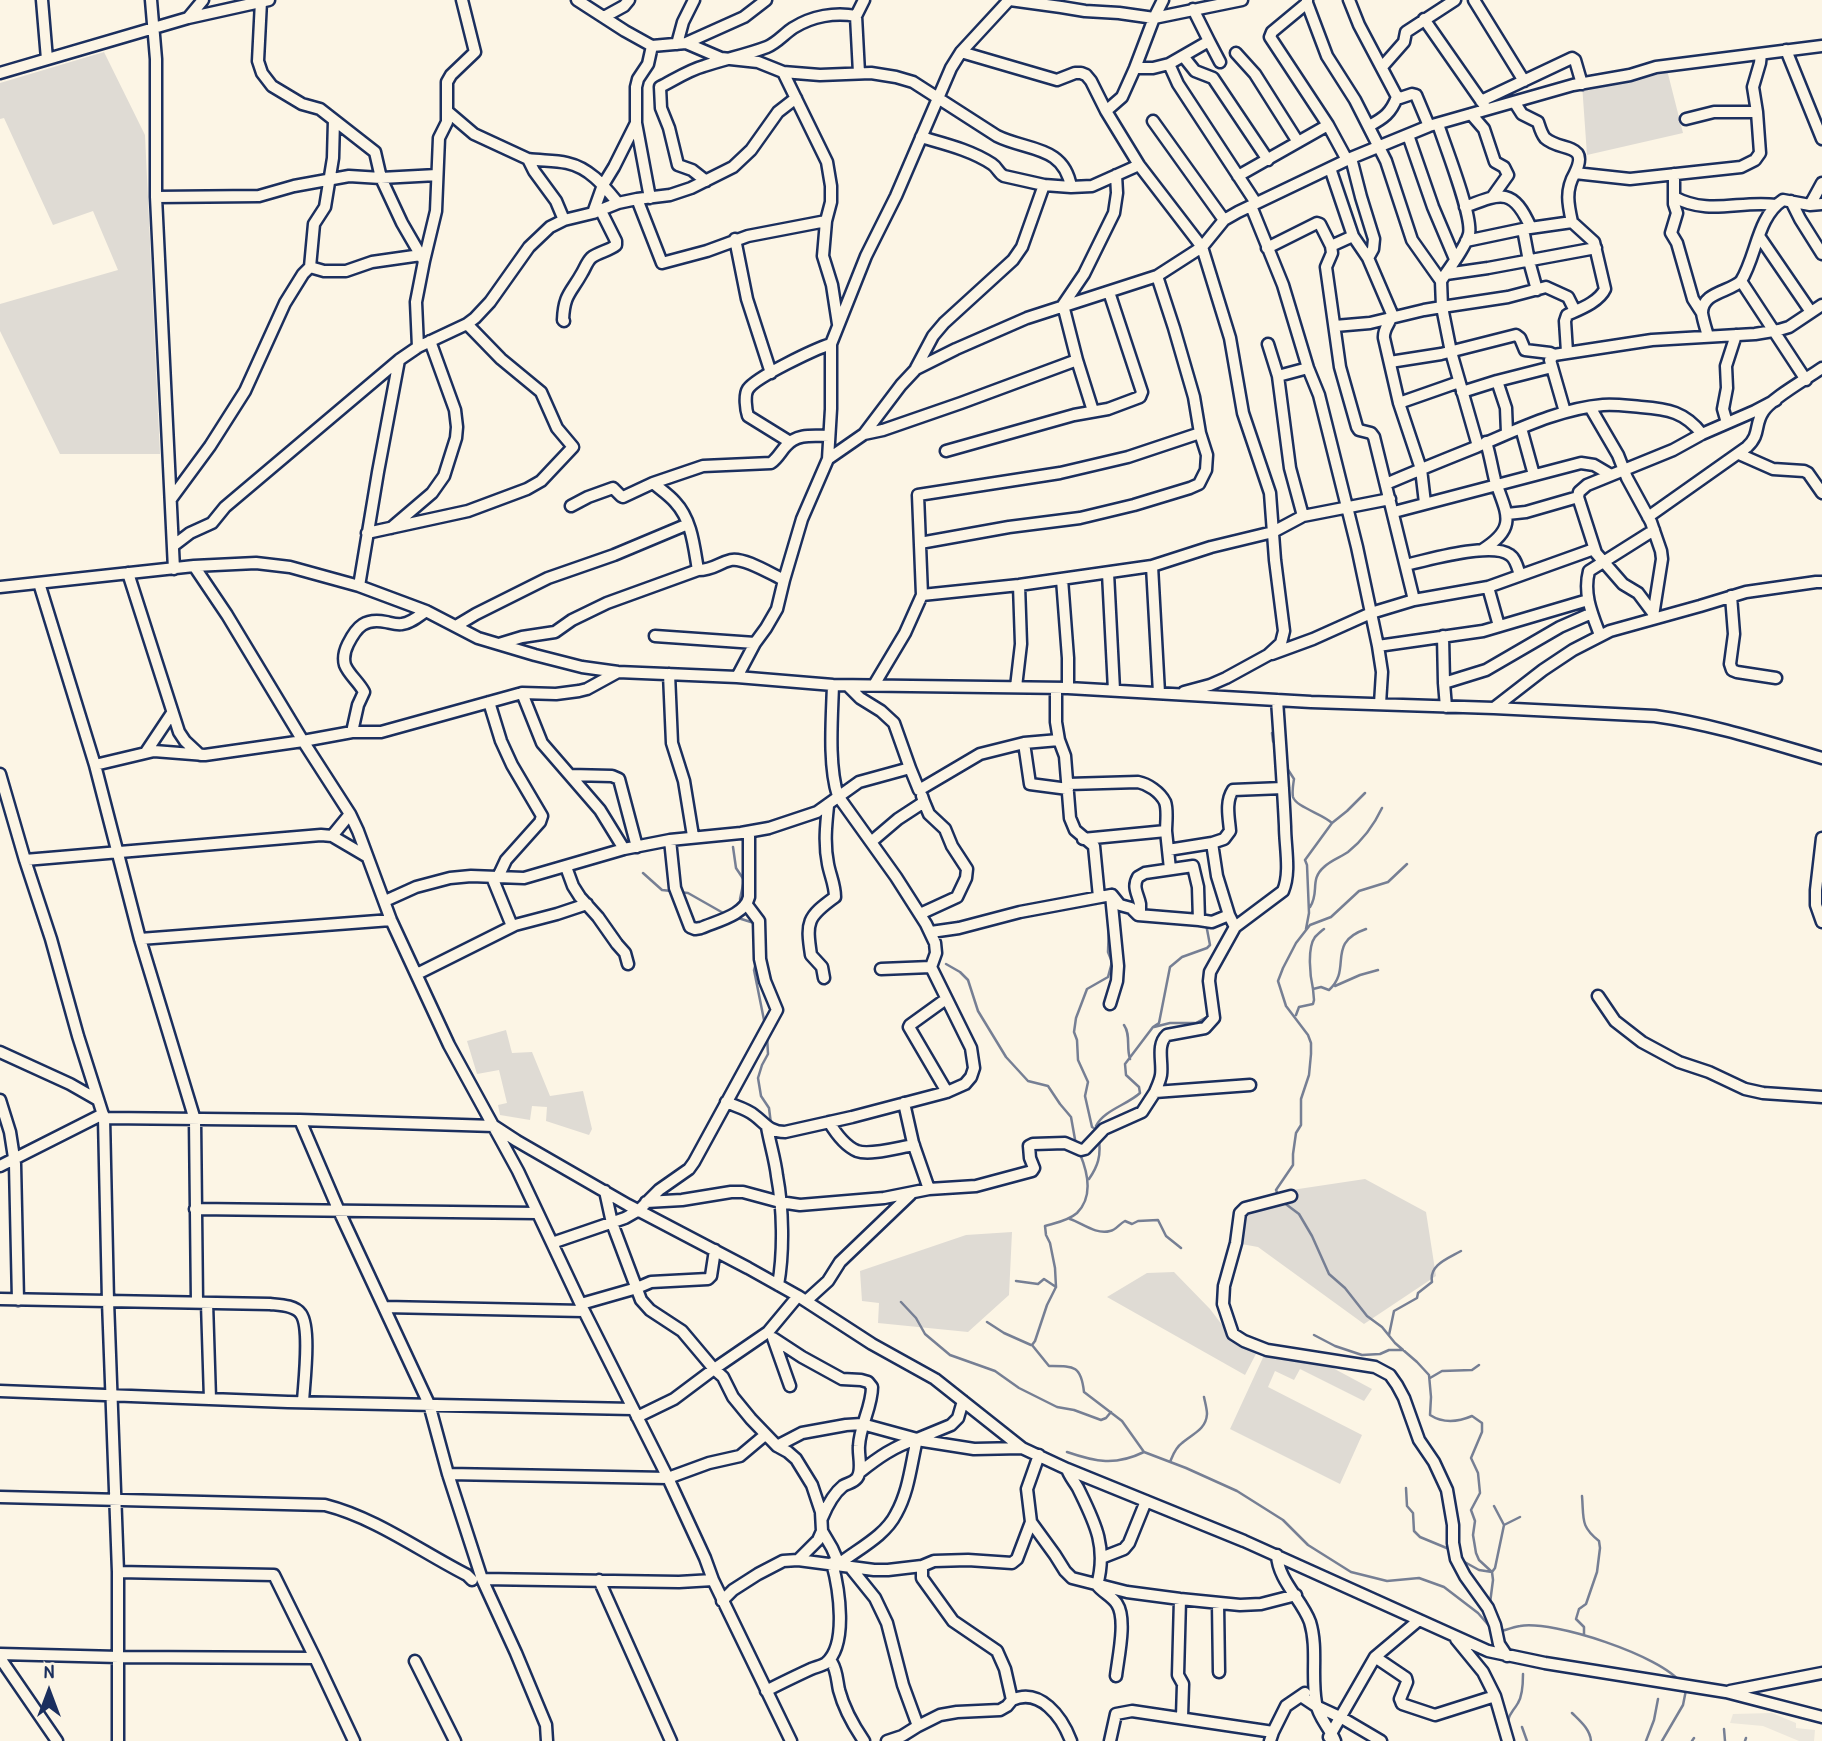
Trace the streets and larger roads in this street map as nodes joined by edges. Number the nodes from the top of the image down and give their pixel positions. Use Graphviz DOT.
graph roads {
  1 [pos="42,0"];
  2 [pos="151,0"];
  3 [pos="203,0"];
  4 [pos="461,0"];
  5 [pos="578,0"];
  6 [pos="629,0"];
  7 [pos="694,0"];
  8 [pos="766,0"];
  9 [pos="864,0"];
  10 [pos="1010,0"];
  11 [pos="1163,0"];
  12 [pos="1242,0"];
  13 [pos="1349,0"];
  14 [pos="1455,0"];
  15 [pos="1474,0"];
  16 [pos="265,1"];
  17 [pos="1307,1"];
  18 [pos="1193,9"];
  19 [pos="856,16"];
  20 [pos="604,17"];
  21 [pos="1154,18"];
  22 [pos="188,19"];
  23 [pos="1424,19"];
  24 [pos="155,29"];
  25 [pos="1209,41"];
  26 [pos="681,43"];
  27 [pos="652,46"];
  28 [pos="1822,46"];
  29 [pos="1786,50"];
  30 [pos="961,52"];
  31 [pos="1237,53"];
  32 [pos="1761,54"];
  33 [pos="1183,56"];
  34 [pos="47,59"];
  35 [pos="733,59"];
  36 [pos="1220,62"];
  37 [pos="1169,64"];
  38 [pos="1382,67"];
  39 [pos="1135,68"];
  40 [pos="783,72"];
  41 [pos="0,73"];
  42 [pos="859,74"];
  43 [pos="1524,81"];
  44 [pos="1581,84"];
  45 [pos="1397,97"];
  46 [pos="796,98"];
  47 [pos="938,99"];
  48 [pos="1481,101"];
  49 [pos="1515,103"];
  50 [pos="447,111"];
  51 [pos="1106,111"];
  52 [pos="1488,111"];
  53 [pos="1757,112"];
  54 [pos="1471,114"];
  55 [pos="1686,119"];
  56 [pos="334,120"];
  57 [pos="1153,121"];
  58 [pos="636,123"];
  59 [pos="1328,125"];
  60 [pos="1433,125"];
  61 [pos="1369,126"];
  62 [pos="1408,135"];
  63 [pos="921,137"];
  64 [pos="1822,139"];
  65 [pos="1298,142"];
  66 [pos="1378,146"];
  67 [pos="528,159"];
  68 [pos="1349,159"];
  69 [pos="1268,160"];
  70 [pos="1139,165"];
  71 [pos="1330,168"];
  72 [pos="1575,173"];
  73 [pos="1674,174"];
  74 [pos="437,175"];
  75 [pos="1116,175"];
  76 [pos="1238,176"];
  77 [pos="381,178"];
  78 [pos="328,180"];
  79 [pos="706,181"];
  80 [pos="1822,183"];
  81 [pos="603,185"];
  82 [pos="1044,185"];
  83 [pos="1071,187"];
  84 [pos="1493,196"];
  85 [pos="156,197"];
  86 [pos="1674,197"];
  87 [pos="650,198"];
  88 [pos="637,199"];
  89 [pos="1791,201"];
  90 [pos="618,204"];
  91 [pos="1822,204"];
  92 [pos="1254,205"];
  93 [pos="1776,205"];
  94 [pos="1810,205"];
  95 [pos="1465,207"];
  96 [pos="597,212"];
  97 [pos="564,220"];
  98 [pos="1224,220"];
  99 [pos="826,221"];
  100 [pos="1572,222"];
  101 [pos="1527,228"];
  102 [pos="1353,236"];
  103 [pos="1759,236"];
  104 [pos="735,239"];
  105 [pos="1466,241"];
  106 [pos="1331,246"];
  107 [pos="1202,247"];
  108 [pos="1267,248"];
  109 [pos="1597,248"];
  110 [pos="1822,254"];
  111 [pos="422,258"];
  112 [pos="1368,258"];
  113 [pos="1455,259"];
  114 [pos="1529,261"];
  115 [pos="310,267"];
  116 [pos="1157,276"];
  117 [pos="1444,278"];
  118 [pos="1741,281"];
  119 [pos="1537,290"];
  120 [pos="1109,292"];
  121 [pos="1063,305"];
  122 [pos="1822,305"];
  123 [pos="1442,307"];
  124 [pos="1575,311"];
  125 [pos="1811,312"];
  126 [pos="1702,313"];
  127 [pos="1391,318"];
  128 [pos="564,321"];
  129 [pos="467,324"];
  130 [pos="838,325"];
  131 [pos="1335,326"];
  132 [pos="1773,331"];
  133 [pos="1736,335"];
  134 [pos="1708,336"];
  135 [pos="429,341"];
  136 [pos="831,344"];
  137 [pos="1269,344"];
  138 [pos="418,347"];
  139 [pos="1451,352"];
  140 [pos="1567,352"];
  141 [pos="1554,355"];
  142 [pos="399,360"];
  143 [pos="1077,360"];
  144 [pos="1390,362"];
  145 [pos="1552,367"];
  146 [pos="1308,368"];
  147 [pos="1822,368"];
  148 [pos="916,369"];
  149 [pos="771,373"];
  150 [pos="1278,376"];
  151 [pos="1806,380"];
  152 [pos="1497,381"];
  153 [pos="1461,387"];
  154 [pos="1776,400"];
  155 [pos="1399,403"];
  156 [pos="1590,407"];
  157 [pos="1093,411"];
  158 [pos="1565,412"];
  159 [pos="1727,423"];
  160 [pos="1521,428"];
  161 [pos="1200,433"];
  162 [pos="1507,433"];
  163 [pos="864,434"];
  164 [pos="1702,434"];
  165 [pos="830,436"];
  166 [pos="790,442"];
  167 [pos="1482,444"];
  168 [pos="946,451"];
  169 [pos="1739,454"];
  170 [pos="828,460"];
  171 [pos="1420,469"];
  172 [pos="1624,469"];
  173 [pos="1534,475"];
  174 [pos="1611,475"];
  175 [pos="653,484"];
  176 [pos="1386,484"];
  177 [pos="1497,486"];
  178 [pos="1822,493"];
  179 [pos="1578,497"];
  180 [pos="171,499"];
  181 [pos="1390,499"];
  182 [pos="1425,503"];
  183 [pos="571,506"];
  184 [pos="1347,507"];
  185 [pos="1394,512"];
  186 [pos="1507,514"];
  187 [pos="1303,516"];
  188 [pos="1648,517"];
  189 [pos="688,524"];
  190 [pos="390,529"];
  191 [pos="1654,530"];
  192 [pos="1273,532"];
  193 [pos="367,533"];
  194 [pos="920,543"];
  195 [pos="173,545"];
  196 [pos="1594,549"];
  197 [pos="1482,550"];
  198 [pos="1602,562"];
  199 [pos="1406,565"];
  200 [pos="194,566"];
  201 [pos="1152,566"];
  202 [pos="174,569"];
  203 [pos="698,570"];
  204 [pos="128,573"];
  205 [pos="1108,573"];
  206 [pos="1520,575"];
  207 [pos="1062,579"];
  208 [pos="784,580"];
  209 [pos="1820,581"];
  210 [pos="39,583"];
  211 [pos="1019,585"];
  212 [pos="359,586"];
  213 [pos="0,587"];
  214 [pos="1488,587"];
  215 [pos="922,595"];
  216 [pos="1731,596"];
  217 [pos="1414,600"];
  218 [pos="1588,600"];
  219 [pos="426,611"];
  220 [pos="1371,613"];
  221 [pos="1591,613"];
  222 [pos="1653,616"];
  223 [pos="456,626"];
  224 [pos="1499,626"];
  225 [pos="1600,635"];
  226 [pos="655,636"];
  227 [pos="1443,636"];
  228 [pos="755,643"];
  229 [pos="499,644"];
  230 [pos="1378,646"];
  231 [pos="1268,655"];
  232 [pos="618,672"];
  233 [pos="669,674"];
  234 [pos="737,677"];
  235 [pos="1776,678"];
  236 [pos="1444,683"];
  237 [pos="833,685"];
  238 [pos="874,685"];
  239 [pos="848,686"];
  240 [pos="1016,687"];
  241 [pos="1056,688"];
  242 [pos="1068,688"];
  243 [pos="1114,690"];
  244 [pos="522,693"];
  245 [pos="1159,693"];
  246 [pos="1177,694"];
  247 [pos="1277,700"];
  248 [pos="489,702"];
  249 [pos="1380,704"];
  250 [pos="1446,707"];
  251 [pos="1494,708"];
  252 [pos="172,713"];
  253 [pos="352,732"];
  254 [pos="1059,740"];
  255 [pos="303,741"];
  256 [pos="1024,743"];
  257 [pos="146,752"];
  258 [pos="200,755"];
  259 [pos="1822,758"];
  260 [pos="95,765"];
  261 [pos="910,768"];
  262 [pos="0,774"];
  263 [pos="570,775"];
  264 [pos="1068,786"];
  265 [pos="1283,788"];
  266 [pos="919,790"];
  267 [pos="2,791"];
  268 [pos="838,796"];
  269 [pos="924,802"];
  270 [pos="828,806"];
  271 [pos="350,814"];
  272 [pos="1166,831"];
  273 [pos="749,832"];
  274 [pos="332,836"];
  275 [pos="693,836"];
  276 [pos="1822,838"];
  277 [pos="1083,839"];
  278 [pos="670,840"];
  279 [pos="871,842"];
  280 [pos="1212,842"];
  281 [pos="637,847"];
  282 [pos="624,849"];
  283 [pos="1168,850"];
  284 [pos="117,853"];
  285 [pos="366,856"];
  286 [pos="25,860"];
  287 [pos="566,867"];
  288 [pos="1170,869"];
  289 [pos="495,877"];
  290 [pos="1819,889"];
  291 [pos="1111,895"];
  292 [pos="1099,897"];
  293 [pos="385,901"];
  294 [pos="587,904"];
  295 [pos="747,905"];
  296 [pos="920,914"];
  297 [pos="1140,915"];
  298 [pos="1229,915"];
  299 [pos="391,920"];
  300 [pos="1199,920"];
  301 [pos="1822,922"];
  302 [pos="512,926"];
  303 [pos="1235,928"];
  304 [pos="931,932"];
  305 [pos="140,939"];
  306 [pos="628,964"];
  307 [pos="931,967"];
  308 [pos="881,969"];
  309 [pos="416,974"];
  310 [pos="824,978"];
  311 [pos="1598,996"];
  312 [pos="946,999"];
  313 [pos="1110,1004"];
  314 [pos="0,1052"];
  315 [pos="1250,1086"];
  316 [pos="947,1092"];
  317 [pos="1155,1092"];
  318 [pos="1822,1097"];
  319 [pos="0,1100"];
  320 [pos="98,1100"];
  321 [pos="726,1102"];
  322 [pos="904,1103"];
  323 [pos="104,1116"];
  324 [pos="195,1120"];
  325 [pos="300,1120"];
  326 [pos="830,1122"];
  327 [pos="495,1126"];
  328 [pos="767,1127"];
  329 [pos="914,1145"];
  330 [pos="15,1160"];
  331 [pos="0,1166"];
  332 [pos="929,1189"];
  333 [pos="605,1191"];
  334 [pos="911,1194"];
  335 [pos="1291,1196"];
  336 [pos="780,1202"];
  337 [pos="642,1206"];
  338 [pos="195,1209"];
  339 [pos="340,1211"];
  340 [pos="537,1213"];
  341 [pos="612,1223"];
  342 [pos="552,1243"];
  343 [pos="715,1251"];
  344 [pos="778,1285"];
  345 [pos="637,1288"];
  346 [pos="0,1299"];
  347 [pos="802,1299"];
  348 [pos="18,1300"];
  349 [pos="108,1301"];
  350 [pos="202,1303"];
  351 [pos="384,1307"];
  352 [pos="582,1307"];
  353 [pos="771,1335"];
  354 [pos="714,1369"];
  355 [pos="790,1386"];
  356 [pos="0,1391"];
  357 [pos="112,1395"];
  358 [pos="210,1399"];
  359 [pos="963,1401"];
  360 [pos="303,1402"];
  361 [pos="429,1404"];
  362 [pos="635,1413"];
  363 [pos="862,1424"];
  364 [pos="765,1434"];
  365 [pos="917,1440"];
  366 [pos="777,1446"];
  367 [pos="1022,1448"];
  368 [pos="1039,1455"];
  369 [pos="1067,1469"];
  370 [pos="860,1472"];
  371 [pos="448,1474"];
  372 [pos="668,1478"];
  373 [pos="0,1497"];
  374 [pos="115,1500"];
  375 [pos="1146,1501"];
  376 [pos="822,1518"];
  377 [pos="1031,1522"];
  378 [pos="821,1531"];
  379 [pos="1277,1555"];
  380 [pos="1101,1558"];
  381 [pos="798,1560"];
  382 [pos="835,1564"];
  383 [pos="922,1566"];
  384 [pos="850,1567"];
  385 [pos="118,1572"];
  386 [pos="477,1580"];
  387 [pos="599,1580"];
  388 [pos="713,1580"];
  389 [pos="1097,1585"];
  390 [pos="1296,1595"];
  391 [pos="1180,1599"];
  392 [pos="722,1601"];
  393 [pos="1218,1603"];
  394 [pos="1419,1620"];
  395 [pos="1454,1636"];
  396 [pos="0,1656"];
  397 [pos="1507,1656"];
  398 [pos="119,1657"];
  399 [pos="1375,1657"];
  400 [pos="315,1658"];
  401 [pos="415,1661"];
  402 [pos="827,1662"];
  403 [pos="1219,1672"];
  404 [pos="1822,1673"];
  405 [pos="1116,1676"];
  406 [pos="1313,1686"];
  407 [pos="766,1691"];
  408 [pos="1726,1692"];
  409 [pos="1301,1696"];
  410 [pos="1494,1696"];
  411 [pos="1012,1700"];
  412 [pos="1316,1706"];
  413 [pos="1182,1717"];
  414 [pos="1822,1717"];
  415 [pos="1342,1718"];
  416 [pos="918,1726"];
  417 [pos="1271,1736"];
  418 [pos="1331,1738"];
  419 [pos="57,1741"];
  420 [pos="118,1741"];
  421 [pos="354,1741"];
  422 [pos="455,1741"];
  423 [pos="547,1741"];
  424 [pos="671,1741"];
  425 [pos="791,1741"];
  426 [pos="864,1741"];
  427 [pos="887,1741"];
  428 [pos="1071,1741"];
  429 [pos="1110,1741"];
  430 [pos="1381,1741"];
  431 [pos="1508,1741"];
  1 -- 34 [label="street"];
  2 -- 24 [label="street"];
  3 -- 22 [label="street"];
  4 -- 50 [label="street"];
  5 -- 20 [label="street"];
  6 -- 20 [label="street"];
  7 -- 26 [label="street"];
  8 -- 26 [label="street"];
  9 -- 19 [label="street"];
  10 -- 21 [label="street"];
  10 -- 30 [label="street"];
  11 -- 21 [label="street"];
  12 -- 18 [label="street"];
  13 -- 38 [label="street"];
  14 -- 23 [label="street"];
  15 -- 43 [label="street"];
  16 -- 22 [label="street"];
  16 -- 56 [label="street"];
  17 -- 59 [label="street"];
  17 -- 61 [label="street"];
  18 -- 21 [label="street"];
  18 -- 25 [label="street"];
  19 -- 35 [label="street"];
  19 -- 42 [label="street"];
  20 -- 27 [label="street"];
  21 -- 39 [label="street"];
  22 -- 24 [label="street"];
  23 -- 38 [label="street"];
  23 -- 48 [label="street"];
  24 -- 34 [label="street"];
  24 -- 85 [label="street"];
  25 -- 33 [label="street"];
  25 -- 36 [label="street"];
  26 -- 27 [label="street"];
  26 -- 35 [label="street"];
  27 -- 58 [label="street"];
  28 -- 29 [label="street"];
  29 -- 32 [label="street"];
  29 -- 64 [label="street"];
  30 -- 47 [label="street"];
  30 -- 51 [label="street"];
  31 -- 65 [label="street"];
  32 -- 44 [label="street"];
  32 -- 53 [label="street"];
  33 -- 37 [label="street"];
  33 -- 69 [label="street"];
  34 -- 41 [label="street"];
  35 -- 40 [label="street"];
  35 -- 79 [label="street"];
  37 -- 39 [label="street"];
  37 -- 76 [label="street"];
  38 -- 45 [label="street"];
  39 -- 51 [label="street"];
  40 -- 42 [label="street"];
  40 -- 46 [label="street"];
  42 -- 47 [label="street"];
  43 -- 44 [label="street"];
  43 -- 48 [label="street"];
  44 -- 49 [label="street"];
  45 -- 60 [label="street"];
  45 -- 61 [label="street"];
  46 -- 79 [label="street"];
  46 -- 99 [label="street"];
  47 -- 63 [label="street"];
  47 -- 83 [label="street"];
  48 -- 52 [label="street"];
  49 -- 52 [label="street"];
  49 -- 72 [label="street"];
  50 -- 67 [label="street"];
  50 -- 74 [label="street"];
  51 -- 70 [label="street"];
  52 -- 54 [label="street"];
  53 -- 55 [label="street"];
  53 -- 73 [label="street"];
  54 -- 60 [label="street"];
  54 -- 84 [label="street"];
  56 -- 77 [label="street"];
  56 -- 78 [label="street"];
  57 -- 98 [label="street"];
  58 -- 81 [label="street"];
  58 -- 87 [label="street"];
  59 -- 65 [label="street"];
  59 -- 68 [label="street"];
  60 -- 62 [label="street"];
  60 -- 95 [label="street"];
  61 -- 66 [label="street"];
  62 -- 66 [label="street"];
  62 -- 113 [label="street"];
  63 -- 82 [label="street"];
  63 -- 130 [label="street"];
  65 -- 69 [label="street"];
  66 -- 68 [label="street"];
  66 -- 117 [label="street"];
  67 -- 81 [label="street"];
  67 -- 97 [label="street"];
  68 -- 71 [label="street"];
  68 -- 112 [label="street"];
  69 -- 76 [label="street"];
  70 -- 75 [label="street"];
  70 -- 107 [label="street"];
  71 -- 92 [label="street"];
  71 -- 102 [label="street"];
  72 -- 73 [label="street"];
  72 -- 100 [label="street"];
  73 -- 86 [label="street"];
  74 -- 77 [label="street"];
  74 -- 111 [label="street"];
  75 -- 83 [label="street"];
  75 -- 121 [label="street"];
  76 -- 92 [label="street"];
  77 -- 78 [label="street"];
  77 -- 111 [label="street"];
  78 -- 85 [label="street"];
  78 -- 115 [label="street"];
  79 -- 87 [label="street"];
  80 -- 94 [label="street"];
  81 -- 90 [label="street"];
  81 -- 96 [label="street"];
  82 -- 83 [label="street"];
  82 -- 148 [label="street"];
  84 -- 95 [label="street"];
  84 -- 101 [label="street"];
  85 -- 180 [label="street"];
  86 -- 93 [label="street"];
  86 -- 126 [label="street"];
  87 -- 88 [label="street"];
  88 -- 90 [label="street"];
  88 -- 104 [label="street"];
  89 -- 93 [label="street"];
  89 -- 94 [label="street"];
  89 -- 110 [label="street"];
  90 -- 96 [label="street"];
  91 -- 94 [label="street"];
  92 -- 98 [label="street"];
  92 -- 108 [label="street"];
  93 -- 103 [label="street"];
  95 -- 105 [label="street"];
  96 -- 97 [label="street"];
  96 -- 128 [label="street"];
  97 -- 129 [label="street"];
  98 -- 107 [label="street"];
  99 -- 104 [label="street"];
  99 -- 130 [label="street"];
  100 -- 101 [label="street"];
  100 -- 109 [label="street"];
  101 -- 105 [label="street"];
  101 -- 114 [label="street"];
  102 -- 106 [label="street"];
  102 -- 112 [label="street"];
  103 -- 118 [label="street"];
  103 -- 125 [label="street"];
  104 -- 149 [label="street"];
  105 -- 113 [label="street"];
  106 -- 108 [label="street"];
  106 -- 131 [label="street"];
  107 -- 116 [label="street"];
  107 -- 192 [label="street"];
  108 -- 146 [label="street"];
  109 -- 114 [label="street"];
  109 -- 124 [label="street"];
  111 -- 115 [label="street"];
  111 -- 138 [label="street"];
  112 -- 127 [label="street"];
  113 -- 117 [label="street"];
  114 -- 117 [label="street"];
  114 -- 119 [label="street"];
  115 -- 180 [label="street"];
  116 -- 120 [label="street"];
  116 -- 161 [label="street"];
  117 -- 123 [label="street"];
  118 -- 126 [label="street"];
  118 -- 132 [label="street"];
  119 -- 123 [label="street"];
  119 -- 124 [label="street"];
  120 -- 121 [label="street"];
  120 -- 157 [label="street"];
  121 -- 143 [label="street"];
  121 -- 148 [label="street"];
  122 -- 125 [label="street"];
  123 -- 127 [label="street"];
  123 -- 139 [label="street"];
  124 -- 140 [label="street"];
  125 -- 132 [label="street"];
  126 -- 134 [label="street"];
  127 -- 131 [label="street"];
  127 -- 144 [label="street"];
  129 -- 135 [label="street"];
  129 -- 190 [label="street"];
  130 -- 136 [label="street"];
  131 -- 176 [label="street"];
  132 -- 133 [label="street"];
  132 -- 151 [label="street"];
  133 -- 134 [label="street"];
  133 -- 159 [label="street"];
  134 -- 140 [label="street"];
  135 -- 138 [label="street"];
  135 -- 190 [label="street"];
  136 -- 149 [label="street"];
  136 -- 165 [label="street"];
  137 -- 150 [label="street"];
  138 -- 142 [label="street"];
  139 -- 141 [label="street"];
  139 -- 144 [label="street"];
  139 -- 153 [label="street"];
  140 -- 141 [label="street"];
  141 -- 145 [label="street"];
  142 -- 193 [label="street"];
  142 -- 195 [label="street"];
  143 -- 157 [label="street"];
  143 -- 163 [label="street"];
  144 -- 155 [label="street"];
  145 -- 152 [label="street"];
  145 -- 158 [label="street"];
  146 -- 150 [label="street"];
  146 -- 184 [label="street"];
  147 -- 151 [label="street"];
  148 -- 163 [label="street"];
  149 -- 166 [label="street"];
  150 -- 187 [label="street"];
  151 -- 154 [label="street"];
  152 -- 153 [label="street"];
  152 -- 162 [label="street"];
  153 -- 155 [label="street"];
  153 -- 167 [label="street"];
  154 -- 159 [label="street"];
  154 -- 169 [label="street"];
  155 -- 171 [label="street"];
  156 -- 158 [label="street"];
  156 -- 164 [label="street"];
  156 -- 172 [label="street"];
  157 -- 168 [label="street"];
  158 -- 160 [label="street"];
  159 -- 164 [label="street"];
  160 -- 162 [label="street"];
  160 -- 173 [label="street"];
  161 -- 194 [label="street"];
  161 -- 194 [label="street"];
  162 -- 167 [label="street"];
  163 -- 170 [label="street"];
  164 -- 172 [label="street"];
  165 -- 166 [label="street"];
  165 -- 170 [label="street"];
  166 -- 175 [label="street"];
  167 -- 171 [label="street"];
  167 -- 177 [label="street"];
  169 -- 178 [label="street"];
  169 -- 188 [label="street"];
  170 -- 208 [label="street"];
  171 -- 176 [label="street"];
  171 -- 182 [label="street"];
  172 -- 174 [label="street"];
  172 -- 188 [label="street"];
  173 -- 174 [label="street"];
  173 -- 177 [label="street"];
  174 -- 179 [label="street"];
  175 -- 183 [label="street"];
  175 -- 189 [label="street"];
  176 -- 181 [label="street"];
  177 -- 182 [label="street"];
  177 -- 186 [label="street"];
  179 -- 186 [label="street"];
  179 -- 196 [label="street"];
  180 -- 195 [label="street"];
  181 -- 184 [label="street"];
  181 -- 185 [label="street"];
  182 -- 185 [label="street"];
  184 -- 187 [label="street"];
  184 -- 220 [label="street"];
  185 -- 199 [label="street"];
  186 -- 197 [label="street"];
  187 -- 192 [label="street"];
  188 -- 191 [label="street"];
  189 -- 203 [label="street"];
  189 -- 223 [label="street"];
  190 -- 193 [label="street"];
  191 -- 198 [label="street"];
  191 -- 222 [label="street"];
  192 -- 201 [label="street"];
  192 -- 231 [label="street"];
  193 -- 212 [label="street"];
  194 -- 215 [label="street"];
  195 -- 202 [label="street"];
  196 -- 198 [label="street"];
  196 -- 206 [label="street"];
  197 -- 199 [label="street"];
  197 -- 206 [label="street"];
  198 -- 218 [label="street"];
  198 -- 222 [label="street"];
  199 -- 217 [label="street"];
  200 -- 202 [label="street"];
  200 -- 212 [label="street"];
  200 -- 255 [label="street"];
  201 -- 205 [label="street"];
  201 -- 245 [label="street"];
  202 -- 204 [label="street"];
  203 -- 208 [label="street"];
  203 -- 229 [label="street"];
  204 -- 210 [label="street"];
  204 -- 252 [label="street"];
  205 -- 207 [label="street"];
  205 -- 243 [label="street"];
  206 -- 214 [label="street"];
  207 -- 211 [label="street"];
  207 -- 242 [label="street"];
  208 -- 228 [label="street"];
  209 -- 216 [label="street"];
  210 -- 213 [label="street"];
  210 -- 260 [label="street"];
  211 -- 215 [label="street"];
  211 -- 240 [label="street"];
  212 -- 219 [label="street"];
  214 -- 217 [label="street"];
  214 -- 224 [label="street"];
  215 -- 238 [label="street"];
  216 -- 222 [label="street"];
  216 -- 235 [label="street"];
  217 -- 220 [label="street"];
  218 -- 221 [label="street"];
  218 -- 224 [label="street"];
  219 -- 223 [label="street"];
  219 -- 253 [label="street"];
  220 -- 230 [label="street"];
  220 -- 231 [label="street"];
  221 -- 225 [label="street"];
  221 -- 236 [label="street"];
  222 -- 225 [label="street"];
  223 -- 229 [label="street"];
  224 -- 227 [label="street"];
  225 -- 251 [label="street"];
  226 -- 228 [label="street"];
  227 -- 230 [label="street"];
  227 -- 236 [label="street"];
  228 -- 234 [label="street"];
  229 -- 232 [label="street"];
  230 -- 249 [label="street"];
  231 -- 246 [label="street"];
  232 -- 233 [label="street"];
  232 -- 244 [label="street"];
  233 -- 234 [label="street"];
  233 -- 275 [label="street"];
  234 -- 237 [label="street"];
  236 -- 250 [label="street"];
  237 -- 239 [label="street"];
  237 -- 268 [label="street"];
  238 -- 239 [label="street"];
  238 -- 240 [label="street"];
  239 -- 261 [label="street"];
  240 -- 241 [label="street"];
  241 -- 242 [label="street"];
  241 -- 254 [label="street"];
  242 -- 243 [label="street"];
  243 -- 245 [label="street"];
  244 -- 248 [label="street"];
  244 -- 263 [label="street"];
  245 -- 246 [label="street"];
  246 -- 247 [label="street"];
  247 -- 249 [label="street"];
  247 -- 265 [label="street"];
  248 -- 253 [label="street"];
  248 -- 289 [label="street"];
  249 -- 250 [label="street"];
  250 -- 251 [label="street"];
  251 -- 259 [label="street"];
  252 -- 257 [label="street"];
  252 -- 258 [label="street"];
  253 -- 255 [label="street"];
  254 -- 256 [label="street"];
  254 -- 264 [label="street"];
  255 -- 258 [label="street"];
  255 -- 271 [label="street"];
  256 -- 264 [label="street"];
  256 -- 266 [label="street"];
  257 -- 258 [label="street"];
  257 -- 260 [label="street"];
  260 -- 284 [label="street"];
  261 -- 266 [label="street"];
  261 -- 268 [label="street"];
  262 -- 267 [label="street"];
  263 -- 281 [label="street"];
  263 -- 282 [label="street"];
  264 -- 272 [label="street"];
  264 -- 277 [label="street"];
  265 -- 280 [label="street"];
  265 -- 303 [label="street"];
  266 -- 269 [label="street"];
  267 -- 286 [label="street"];
  268 -- 270 [label="street"];
  268 -- 279 [label="street"];
  269 -- 279 [label="street"];
  269 -- 296 [label="street"];
  270 -- 273 [label="street"];
  270 -- 310 [label="street"];
  271 -- 274 [label="street"];
  271 -- 285 [label="street"];
  272 -- 277 [label="street"];
  272 -- 283 [label="street"];
  273 -- 275 [label="street"];
  273 -- 295 [label="street"];
  274 -- 284 [label="street"];
  274 -- 285 [label="street"];
  275 -- 278 [label="street"];
  276 -- 290 [label="street"];
  277 -- 292 [label="street"];
  278 -- 281 [label="street"];
  278 -- 295 [label="street"];
  279 -- 296 [label="street"];
  280 -- 283 [label="street"];
  280 -- 298 [label="street"];
  281 -- 282 [label="street"];
  282 -- 287 [label="street"];
  283 -- 288 [label="street"];
  284 -- 286 [label="street"];
  284 -- 305 [label="street"];
  285 -- 293 [label="street"];
  286 -- 320 [label="street"];
  287 -- 289 [label="street"];
  287 -- 294 [label="street"];
  288 -- 297 [label="street"];
  288 -- 300 [label="street"];
  289 -- 293 [label="street"];
  289 -- 302 [label="street"];
  290 -- 301 [label="street"];
  291 -- 292 [label="street"];
  291 -- 297 [label="street"];
  291 -- 313 [label="street"];
  292 -- 304 [label="street"];
  293 -- 299 [label="street"];
  294 -- 302 [label="street"];
  294 -- 306 [label="street"];
  295 -- 321 [label="street"];
  296 -- 304 [label="street"];
  297 -- 300 [label="street"];
  298 -- 300 [label="street"];
  298 -- 303 [label="street"];
  299 -- 305 [label="street"];
  299 -- 309 [label="street"];
  302 -- 309 [label="street"];
  303 -- 317 [label="street"];
  304 -- 307 [label="street"];
  305 -- 324 [label="street"];
  307 -- 308 [label="street"];
  307 -- 312 [label="street"];
  309 -- 327 [label="street"];
  311 -- 318 [label="street"];
  312 -- 316 [label="street"];
  312 -- 316 [label="street"];
  314 -- 320 [label="street"];
  315 -- 317 [label="street"];
  316 -- 322 [label="street"];
  317 -- 332 [label="street"];
  319 -- 330 [label="street"];
  320 -- 323 [label="street"];
  321 -- 328 [label="street"];
  321 -- 337 [label="street"];
  322 -- 326 [label="street"];
  322 -- 329 [label="street"];
  323 -- 324 [label="street"];
  323 -- 330 [label="street"];
  323 -- 349 [label="street"];
  324 -- 325 [label="street"];
  324 -- 338 [label="street"];
  325 -- 327 [label="street"];
  325 -- 339 [label="street"];
  326 -- 328 [label="street"];
  326 -- 329 [label="street"];
  327 -- 333 [label="street"];
  327 -- 340 [label="street"];
  328 -- 336 [label="street"];
  329 -- 332 [label="street"];
  330 -- 331 [label="street"];
  330 -- 348 [label="street"];
  332 -- 334 [label="street"];
  333 -- 337 [label="street"];
  333 -- 341 [label="street"];
  334 -- 336 [label="street"];
  334 -- 347 [label="street"];
  335 -- 397 [label="street"];
  336 -- 337 [label="street"];
  336 -- 344 [label="street"];
  337 -- 341 [label="street"];
  337 -- 343 [label="street"];
  338 -- 339 [label="street"];
  338 -- 350 [label="street"];
  339 -- 340 [label="street"];
  339 -- 351 [label="street"];
  340 -- 342 [label="street"];
  341 -- 342 [label="street"];
  341 -- 345 [label="street"];
  342 -- 352 [label="street"];
  343 -- 344 [label="street"];
  343 -- 345 [label="street"];
  344 -- 347 [label="street"];
  345 -- 352 [label="street"];
  345 -- 354 [label="street"];
  346 -- 348 [label="street"];
  347 -- 353 [label="street"];
  347 -- 359 [label="street"];
  348 -- 349 [label="street"];
  349 -- 350 [label="street"];
  349 -- 357 [label="street"];
  350 -- 358 [label="street"];
  350 -- 360 [label="street"];
  351 -- 352 [label="street"];
  351 -- 361 [label="street"];
  352 -- 362 [label="street"];
  353 -- 354 [label="street"];
  353 -- 355 [label="street"];
  353 -- 363 [label="street"];
  354 -- 362 [label="street"];
  354 -- 364 [label="street"];
  356 -- 357 [label="street"];
  357 -- 358 [label="street"];
  357 -- 374 [label="street"];
  358 -- 360 [label="street"];
  359 -- 365 [label="street"];
  359 -- 367 [label="street"];
  360 -- 361 [label="street"];
  361 -- 362 [label="street"];
  361 -- 371 [label="street"];
  362 -- 372 [label="street"];
  363 -- 365 [label="street"];
  363 -- 366 [label="street"];
  363 -- 370 [label="street"];
  364 -- 366 [label="street"];
  364 -- 372 [label="street"];
  365 -- 367 [label="street"];
  365 -- 370 [label="street"];
  365 -- 382 [label="street"];
  366 -- 376 [label="street"];
  367 -- 368 [label="street"];
  368 -- 369 [label="street"];
  368 -- 377 [label="street"];
  369 -- 375 [label="street"];
  369 -- 380 [label="street"];
  370 -- 376 [label="street"];
  371 -- 372 [label="street"];
  371 -- 386 [label="street"];
  372 -- 388 [label="street"];
  373 -- 374 [label="street"];
  374 -- 385 [label="street"];
  374 -- 386 [label="street"];
  375 -- 379 [label="street"];
  375 -- 380 [label="street"];
  376 -- 378 [label="street"];
  377 -- 383 [label="street"];
  377 -- 389 [label="street"];
  378 -- 381 [label="street"];
  378 -- 382 [label="street"];
  379 -- 390 [label="street"];
  379 -- 394 [label="street"];
  380 -- 389 [label="street"];
  381 -- 382 [label="street"];
  381 -- 392 [label="street"];
  382 -- 384 [label="street"];
  382 -- 402 [label="street"];
  383 -- 384 [label="street"];
  383 -- 411 [label="street"];
  384 -- 416 [label="street"];
  385 -- 398 [label="street"];
  385 -- 400 [label="street"];
  386 -- 387 [label="street"];
  386 -- 423 [label="street"];
  387 -- 388 [label="street"];
  387 -- 424 [label="street"];
  388 -- 392 [label="street"];
  389 -- 391 [label="street"];
  389 -- 405 [label="street"];
  390 -- 393 [label="street"];
  390 -- 406 [label="street"];
  391 -- 393 [label="street"];
  391 -- 413 [label="street"];
  392 -- 407 [label="street"];
  393 -- 403 [label="street"];
  394 -- 395 [label="street"];
  394 -- 399 [label="street"];
  395 -- 397 [label="street"];
  395 -- 410 [label="street"];
  396 -- 398 [label="street"];
  396 -- 419 [label="street"];
  397 -- 408 [label="street"];
  398 -- 400 [label="street"];
  398 -- 420 [label="street"];
  399 -- 410 [label="street"];
  399 -- 415 [label="street"];
  400 -- 421 [label="street"];
  401 -- 422 [label="street"];
  402 -- 407 [label="street"];
  402 -- 426 [label="street"];
  404 -- 408 [label="street"];
  406 -- 409 [label="street"];
  406 -- 412 [label="street"];
  407 -- 425 [label="street"];
  408 -- 414 [label="street"];
  409 -- 412 [label="street"];
  409 -- 417 [label="street"];
  410 -- 431 [label="street"];
  411 -- 416 [label="street"];
  411 -- 428 [label="street"];
  412 -- 415 [label="street"];
  412 -- 418 [label="street"];
  413 -- 417 [label="street"];
  413 -- 429 [label="street"];
  415 -- 418 [label="street"];
  415 -- 430 [label="street"];
  416 -- 427 [label="street"];
}
